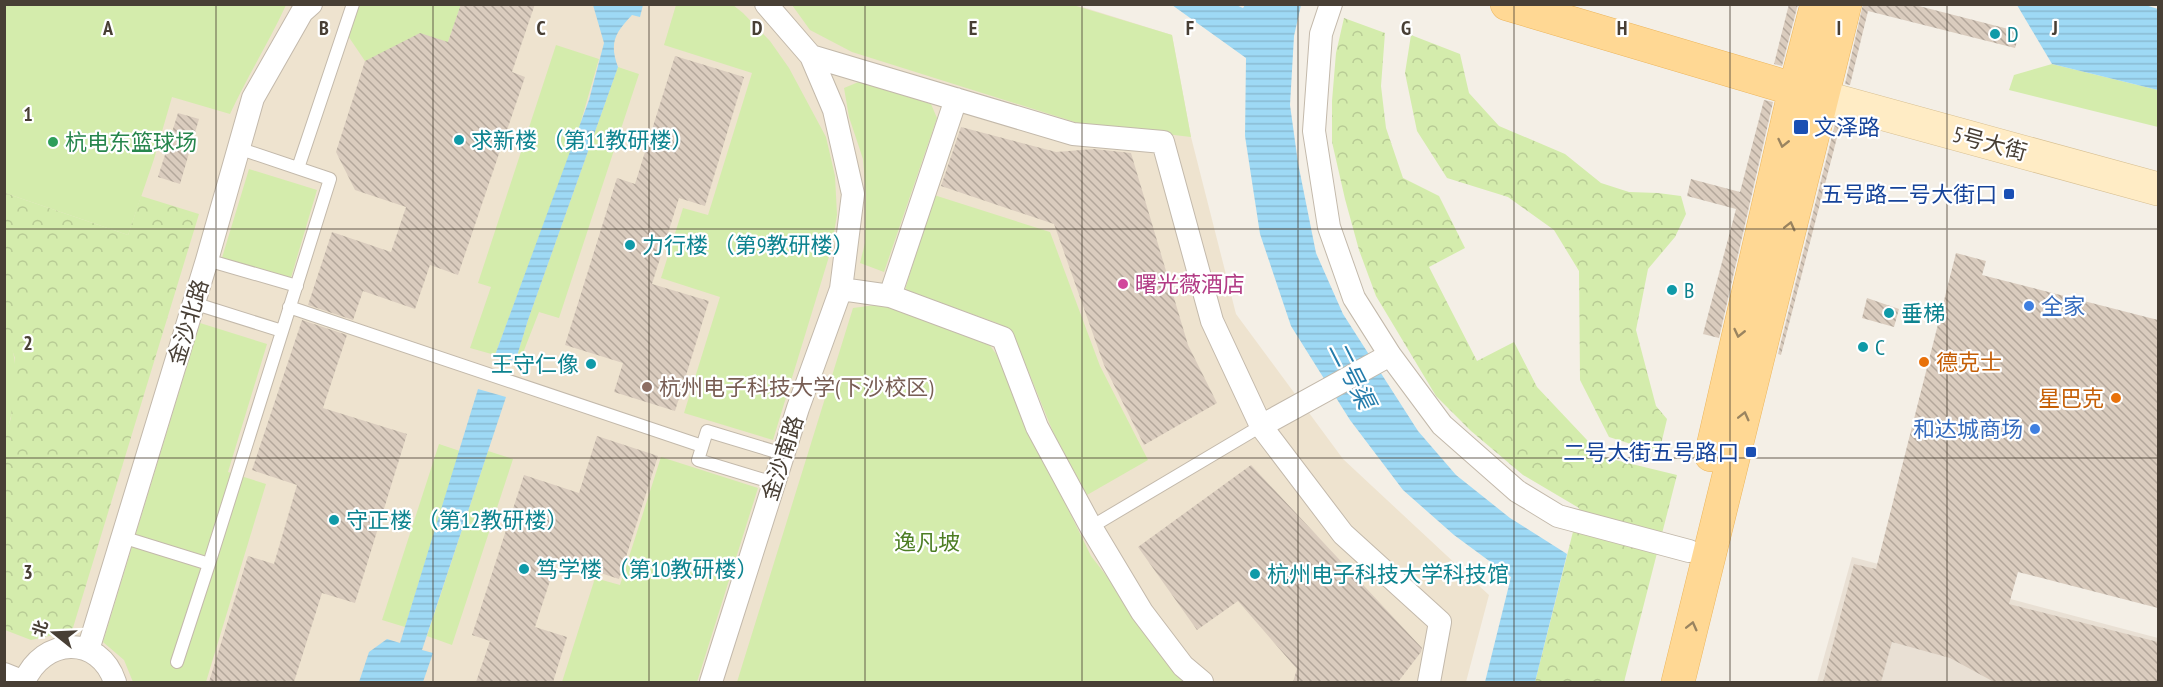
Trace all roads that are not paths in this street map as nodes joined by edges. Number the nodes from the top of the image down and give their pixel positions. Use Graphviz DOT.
graph roads {
  1 [pos="311,4"];
  2 [pos="353,4"];
  3 [pos="766,4"];
  4 [pos="1331,4"];
  5 [pos="1507,4"];
  6 [pos="1817,4"];
  7 [pos="1845,4"];
  8 [pos="811,56"];
  9 [pos="1808,93"];
  10 [pos="956,99"];
  11 [pos="238,148"];
  12 [pos="298,168"];
  13 [pos="2158,189"];
  14 [pos="207,260"];
  15 [pos="297,286"];
  16 [pos="841,289"];
  17 [pos="890,296"];
  18 [pos="193,303"];
  19 [pos="289,307"];
  20 [pos="282,331"];
  21 [pos="1386,357"];
  22 [pos="1261,426"];
  23 [pos="702,447"];
  24 [pos="783,454"];
  25 [pos="774,483"];
  26 [pos="1091,527"];
  27 [pos="122,537"];
  28 [pos="1689,551"];
  29 [pos="209,564"];
  30 [pos="88,650"];
  31 [pos="177,662"];
  32 [pos="4,674"];
  33 [pos="24,682"];
  34 [pos="116,682"];
  35 [pos="711,682"];
  36 [pos="1202,682"];
  37 [pos="1429,682"];
  38 [pos="1656,682"];
  39 [pos="1678,682"];
  1 -- 11 [label="street, 金沙北路"];
  2 -- 12 [label="lane"];
  3 -- 8 [label="street, 金沙南路"];
  4 -- 21 [label="street"];
  5 -- 9 [label="main road"];
  6 -- 9 [label="main road"];
  7 -- 9 [label="main road"];
  8 -- 10 [label="street"];
  8 -- 16 [label="street, 金沙南路"];
  9 -- 13 [label="main road, 5号大街"];
  9 -- 28 [label="main road, one-way"];
  39 -- 9 [label="main road, one-way"];
  10 -- 17 [label="street"];
  10 -- 22 [label="street"];
  11 -- 12 [label="lane"];
  11 -- 14 [label="street, 金沙北路"];
  12 -- 15 [label="lane"];
  14 -- 15 [label="lane"];
  14 -- 18 [label="street, 金沙北路"];
  15 -- 19 [label="lane"];
  16 -- 17 [label="street"];
  16 -- 24 [label="street, 金沙南路"];
  17 -- 26 [label="street"];
  18 -- 20 [label="lane"];
  18 -- 27 [label="street, 金沙北路"];
  19 -- 20 [label="lane"];
  19 -- 23 [label="lane"];
  20 -- 29 [label="lane"];
  21 -- 22 [label="street"];
  21 -- 28 [label="street"];
  22 -- 26 [label="lane"];
  22 -- 37 [label="street"];
  23 -- 24 [label="lane"];
  23 -- 25 [label="lane"];
  24 -- 25 [label="street, 金沙南路"];
  25 -- 35 [label="street, 金沙南路"];
  26 -- 36 [label="street"];
  27 -- 29 [label="lane"];
  27 -- 30 [label="street, 金沙北路"];
  28 -- 38 [label="main road"];
  29 -- 31 [label="lane"];
  30 -- 33 [label="street"];
  30 -- 34 [label="street"];
  32 -- 33 [label="street"];
}
